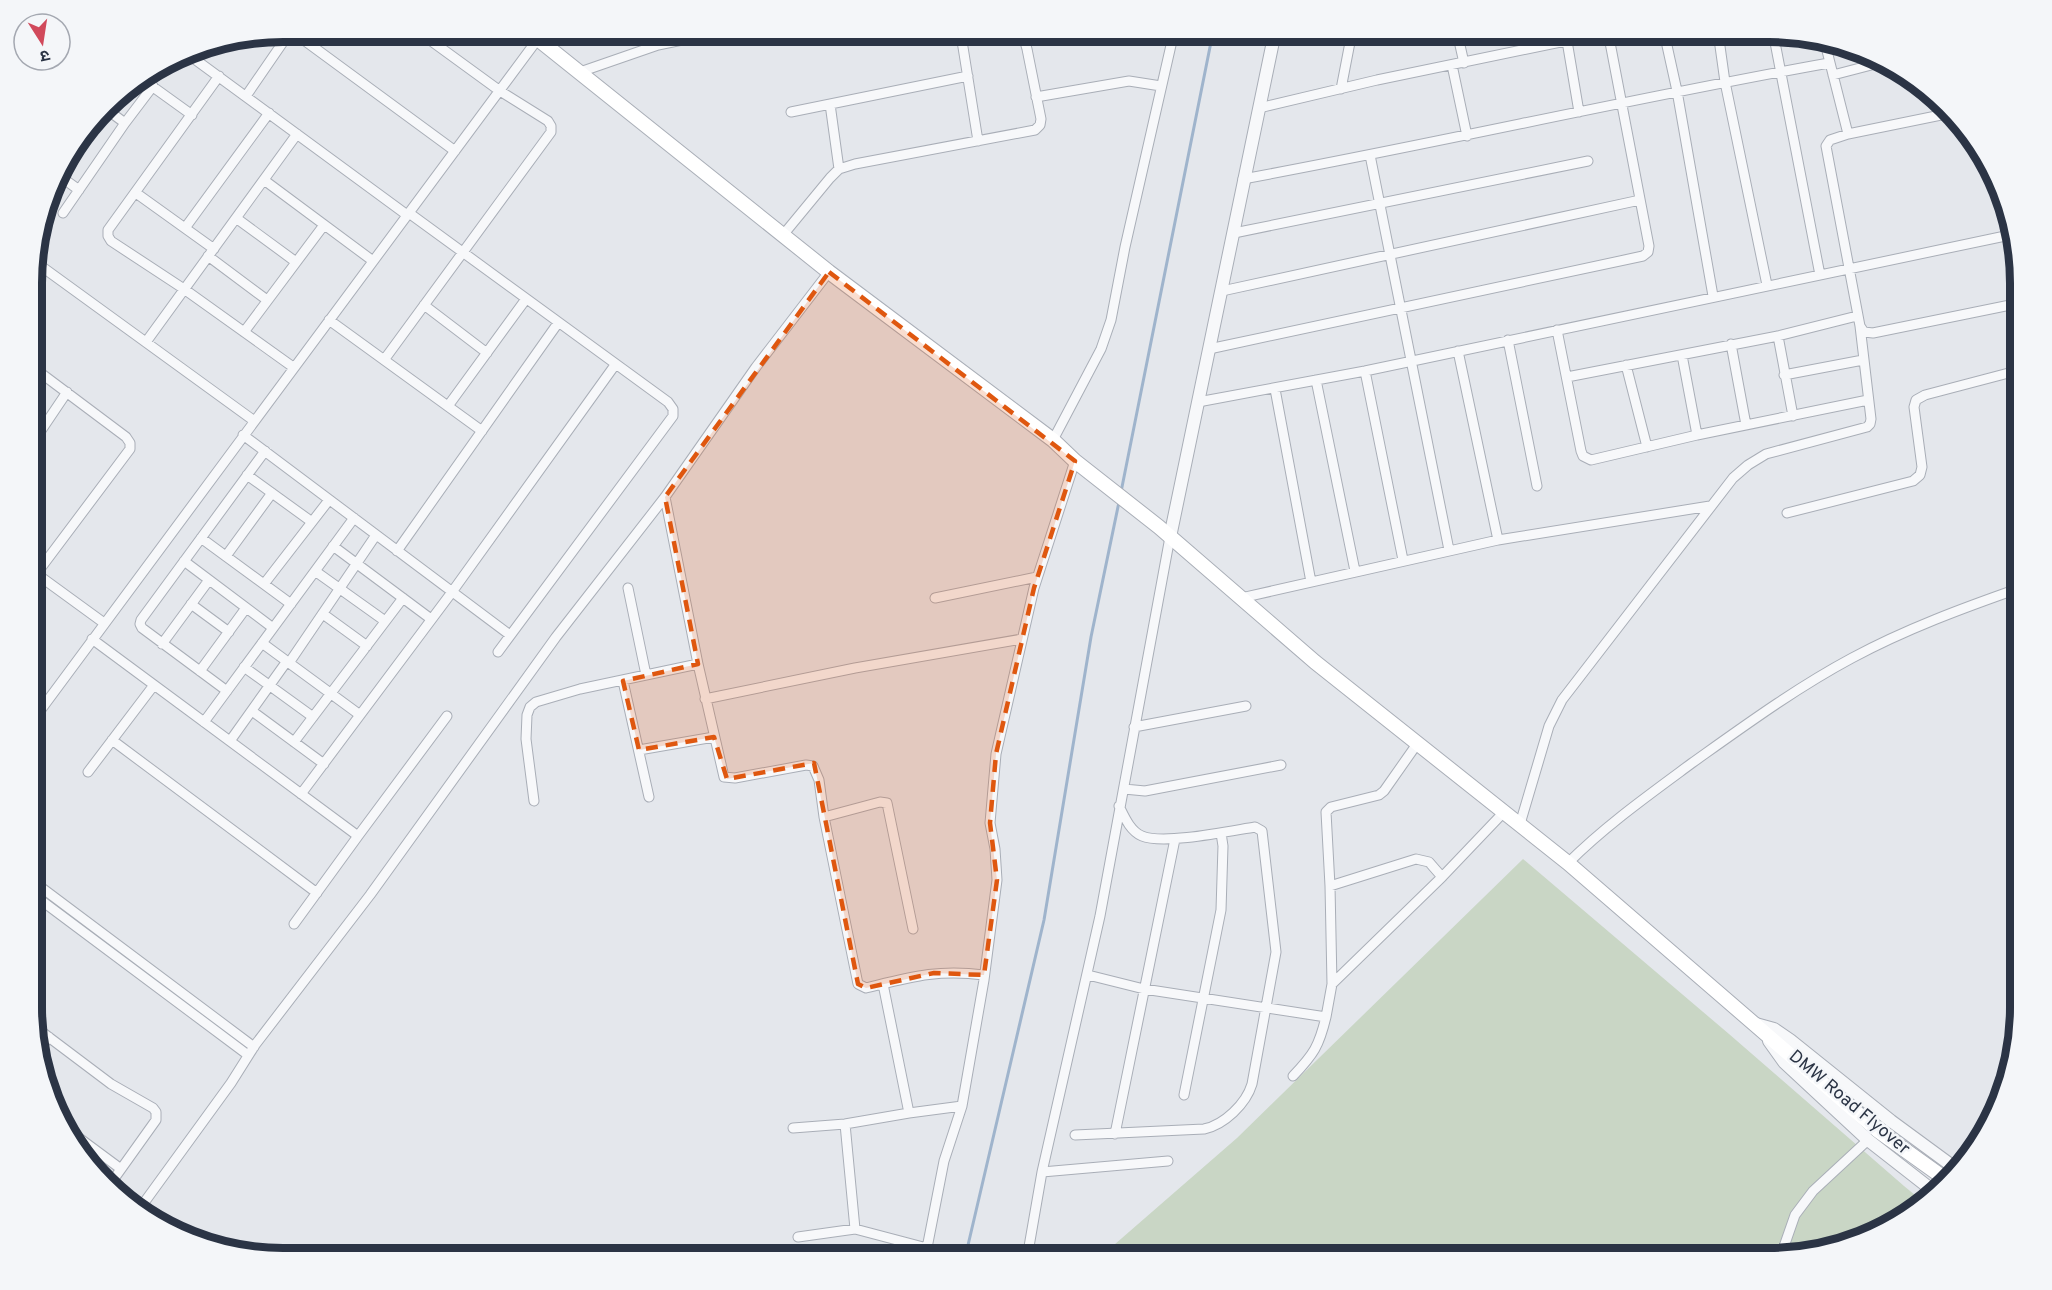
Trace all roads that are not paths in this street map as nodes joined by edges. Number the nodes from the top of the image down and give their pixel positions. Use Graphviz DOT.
graph roads {
  1 [pos="285,42"];
  2 [pos="306,42"];
  3 [pos="433,42"];
  4 [pos="532,42"];
  5 [pos="546,42"];
  6 [pos="673,42"];
  7 [pos="962,42"];
  8 [pos="1026,42"];
  9 [pos="1172,42"];
  10 [pos="1273,42"];
  11 [pos="1350,42"];
  12 [pos="1459,42"];
  13 [pos="1562,42"];
  14 [pos="1567,42"];
  15 [pos="1610,42"];
  16 [pos="1666,42"];
  17 [pos="1719,42"];
  18 [pos="1775,42"];
  19 [pos="1826,49"];
  20 [pos="195,59"];
  21 [pos="1464,63"];
  22 [pos="1829,63"];
  23 [pos="1452,65"];
  24 [pos="1871,65"];
  25 [pos="580,72"];
  26 [pos="1780,72"];
  27 [pos="1833,75"];
  28 [pos="219,76"];
  29 [pos="968,76"];
  30 [pos="1725,82"];
  31 [pos="149,83"];
  32 [pos="153,86"];
  33 [pos="1161,86"];
  34 [pos="1341,89"];
  35 [pos="500,91"];
  36 [pos="1677,92"];
  37 [pos="246,96"];
  38 [pos="1036,97"];
  39 [pos="830,104"];
  40 [pos="1622,104"];
  41 [pos="1259,108"];
  42 [pos="791,112"];
  43 [pos="1579,112"];
  44 [pos="269,113"];
  45 [pos="112,114"];
  46 [pos="192,114"];
  47 [pos="1941,115"];
  48 [pos="125,123"];
  49 [pos="297,134"];
  50 [pos="1848,134"];
  51 [pos="1467,136"];
  52 [pos="978,141"];
  53 [pos="455,151"];
  54 [pos="1370,155"];
  55 [pos="1588,161"];
  56 [pos="839,169"];
  57 [pos="1243,179"];
  58 [pos="65,180"];
  59 [pos="264,180"];
  60 [pos="79,190"];
  61 [pos="136,193"];
  62 [pos="1640,200"];
  63 [pos="1380,204"];
  64 [pos="63,213"];
  65 [pos="408,214"];
  66 [pos="236,218"];
  67 [pos="324,225"];
  68 [pos="185,228"];
  69 [pos="1234,233"];
  70 [pos="783,235"];
  71 [pos="2005,236"];
  72 [pos="462,252"];
  73 [pos="211,253"];
  74 [pos="1390,255"];
  75 [pos="373,261"];
  76 [pos="297,262"];
  77 [pos="43,267"];
  78 [pos="1848,270"];
  79 [pos="830,272"];
  80 [pos="1820,275"];
  81 [pos="1767,285"];
  82 [pos="184,290"];
  83 [pos="1222,291"];
  84 [pos="1713,296"];
  85 [pos="267,300"];
  86 [pos="526,300"];
  87 [pos="424,305"];
  88 [pos="2010,305"];
  89 [pos="1400,308"];
  90 [pos="329,320"];
  91 [pos="1858,321"];
  92 [pos="558,323"];
  93 [pos="1557,330"];
  94 [pos="244,332"];
  95 [pos="1778,336"];
  96 [pos="1508,340"];
  97 [pos="146,342"];
  98 [pos="1731,344"];
  99 [pos="1209,349"];
  100 [pos="1458,351"];
  101 [pos="487,353"];
  102 [pos="1682,355"];
  103 [pos="384,360"];
  104 [pos="1863,360"];
  105 [pos="1411,361"];
  106 [pos="615,365"];
  107 [pos="1626,365"];
  108 [pos="293,367"];
  109 [pos="1365,371"];
  110 [pos="2010,373"];
  111 [pos="42,374"];
  112 [pos="1784,375"];
  113 [pos="1567,377"];
  114 [pos="1316,380"];
  115 [pos="1275,389"];
  116 [pos="67,392"];
  117 [pos="1868,400"];
  118 [pos="1198,402"];
  119 [pos="448,406"];
  120 [pos="1793,416"];
  121 [pos="254,420"];
  122 [pos="1746,425"];
  123 [pos="42,429"];
  124 [pos="482,431"];
  125 [pos="243,435"];
  126 [pos="1697,435"];
  127 [pos="1053,440"];
  128 [pos="1647,447"];
  129 [pos="265,451"];
  130 [pos="1080,465"];
  131 [pos="247,475"];
  132 [pos="1537,486"];
  133 [pos="272,493"];
  134 [pos="665,496"];
  135 [pos="329,500"];
  136 [pos="1710,506"];
  137 [pos="1787,513"];
  138 [pos="354,518"];
  139 [pos="312,522"];
  140 [pos="376,535"];
  141 [pos="1170,537"];
  142 [pos="201,538"];
  143 [pos="1498,540"];
  144 [pos="333,546"];
  145 [pos="1449,550"];
  146 [pos="397,551"];
  147 [pos="226,556"];
  148 [pos="1403,560"];
  149 [pos="184,561"];
  150 [pos="356,563"];
  151 [pos="42,564"];
  152 [pos="315,571"];
  153 [pos="1355,571"];
  154 [pos="1037,577"];
  155 [pos="42,580"];
  156 [pos="209,580"];
  157 [pos="1311,582"];
  158 [pos="264,584"];
  159 [pos="628,588"];
  160 [pos="341,590"];
  161 [pos="2010,591"];
  162 [pos="452,592"];
  163 [pos="403,598"];
  164 [pos="935,598"];
  165 [pos="1240,598"];
  166 [pos="191,604"];
  167 [pos="291,604"];
  168 [pos="246,608"];
  169 [pos="323,614"];
  170 [pos="431,620"];
  171 [pos="385,621"];
  172 [pos="104,623"];
  173 [pos="273,628"];
  174 [pos="229,632"];
  175 [pos="510,635"];
  176 [pos="92,639"];
  177 [pos="1022,639"];
  178 [pos="262,643"];
  179 [pos="162,644"];
  180 [pos="366,646"];
  181 [pos="498,652"];
  182 [pos="288,662"];
  183 [pos="698,664"];
  184 [pos="244,668"];
  185 [pos="200,671"];
  186 [pos="646,675"];
  187 [pos="623,681"];
  188 [pos="154,685"];
  189 [pos="270,686"];
  190 [pos="227,691"];
  191 [pos="331,693"];
  192 [pos="705,699"];
  193 [pos="1246,706"];
  194 [pos="42,708"];
  195 [pos="252,711"];
  196 [pos="360,715"];
  197 [pos="447,716"];
  198 [pos="313,717"];
  199 [pos="204,722"];
  200 [pos="1134,727"];
  201 [pos="714,737"];
  202 [pos="112,740"];
  203 [pos="230,741"];
  204 [pos="294,742"];
  205 [pos="1417,744"];
  206 [pos="639,750"];
  207 [pos="324,764"];
  208 [pos="1281,765"];
  209 [pos="88,772"];
  210 [pos="1124,789"];
  211 [pos="301,794"];
  212 [pos="649,797"];
  213 [pos="534,801"];
  214 [pos="1119,806"];
  215 [pos="1504,812"];
  216 [pos="824,817"];
  217 [pos="1520,824"];
  218 [pos="1221,833"];
  219 [pos="358,836"];
  220 [pos="1175,838"];
  221 [pos="1568,863"];
  222 [pos="1442,877"];
  223 [pos="1330,885"];
  224 [pos="42,888"];
  225 [pos="317,893"];
  226 [pos="42,901"];
  227 [pos="294,924"];
  228 [pos="913,928"];
  229 [pos="984,975"];
  230 [pos="1088,975"];
  231 [pos="883,984"];
  232 [pos="1332,984"];
  233 [pos="1144,989"];
  234 [pos="1204,997"];
  235 [pos="1265,1006"];
  236 [pos="1326,1017"];
  237 [pos="1756,1024"];
  238 [pos="44,1033"];
  239 [pos="49,1037"];
  240 [pos="45,1042"];
  241 [pos="251,1051"];
  242 [pos="1293,1076"];
  243 [pos="1184,1095"];
  244 [pos="962,1106"];
  245 [pos="909,1113"];
  246 [pos="845,1124"];
  247 [pos="793,1128"];
  248 [pos="1115,1134"];
  249 [pos="1075,1135"];
  250 [pos="1868,1140"];
  251 [pos="83,1141"];
  252 [pos="1168,1161"];
  253 [pos="1951,1165"];
  254 [pos="121,1169"];
  255 [pos="1042,1172"];
  256 [pos="1941,1175"];
  257 [pos="114,1178"];
  258 [pos="1929,1187"];
  259 [pos="143,1203"];
  260 [pos="855,1229"];
  261 [pos="798,1237"];
  262 [pos="1784,1247"];
  263 [pos="912,1248"];
  264 [pos="928,1248"];
  265 [pos="1029,1248"];
  1 -- 37 [label="street"];
  2 -- 53 [label="street"];
  3 -- 35 [label="street"];
  4 -- 35 [label="street"];
  5 -- 25 [label="main road, DMW Road Flyover"];
  6 -- 25 [label="street"];
  7 -- 29 [label="street"];
  8 -- 38 [label="street"];
  9 -- 33 [label="street"];
  10 -- 41 [label="street"];
  11 -- 34 [label="street"];
  12 -- 21 [label="street"];
  13 -- 21 [label="street"];
  14 -- 43 [label="street"];
  15 -- 40 [label="street"];
  16 -- 36 [label="street"];
  17 -- 30 [label="street"];
  18 -- 26 [label="street"];
  19 -- 22 [label="street"];
  20 -- 28 [label="street"];
  21 -- 23 [label="street"];
  22 -- 26 [label="street"];
  22 -- 27 [label="street"];
  23 -- 34 [label="street"];
  23 -- 51 [label="street"];
  24 -- 27 [label="street"];
  25 -- 70 [label="main road, DMW Road Flyover"];
  26 -- 30 [label="street"];
  26 -- 80 [label="street"];
  27 -- 50 [label="street"];
  28 -- 37 [label="street"];
  28 -- 46 [label="street"];
  29 -- 39 [label="street"];
  29 -- 52 [label="street"];
  30 -- 36 [label="street"];
  30 -- 81 [label="street"];
  31 -- 32 [label="street"];
  32 -- 46 [label="street"];
  32 -- 48 [label="street"];
  33 -- 38 [label="street"];
  33 -- 127 [label="street"];
  34 -- 41 [label="street"];
  35 -- 53 [label="street"];
  35 -- 72 [label="street"];
  36 -- 40 [label="street"];
  36 -- 84 [label="street"];
  37 -- 44 [label="street"];
  38 -- 52 [label="street"];
  39 -- 42 [label="street"];
  39 -- 56 [label="street"];
  40 -- 43 [label="street"];
  40 -- 62 [label="street"];
  41 -- 57 [label="street"];
  43 -- 51 [label="street"];
  44 -- 49 [label="street"];
  44 -- 68 [label="street"];
  45 -- 48 [label="street"];
  46 -- 61 [label="street"];
  47 -- 50 [label="street"];
  48 -- 60 [label="street"];
  49 -- 59 [label="street"];
  49 -- 65 [label="street"];
  50 -- 78 [label="street"];
  51 -- 54 [label="street"];
  52 -- 56 [label="street"];
  53 -- 65 [label="street"];
  54 -- 57 [label="street"];
  54 -- 63 [label="street"];
  55 -- 63 [label="street"];
  56 -- 70 [label="street"];
  57 -- 69 [label="street"];
  58 -- 60 [label="street"];
  59 -- 66 [label="street"];
  59 -- 67 [label="street"];
  60 -- 64 [label="street"];
  61 -- 68 [label="street"];
  61 -- 82 [label="street"];
  62 -- 74 [label="street"];
  62 -- 89 [label="street"];
  63 -- 69 [label="street"];
  63 -- 74 [label="street"];
  65 -- 72 [label="street"];
  65 -- 75 [label="street"];
  66 -- 73 [label="street"];
  66 -- 76 [label="street"];
  67 -- 75 [label="street"];
  67 -- 76 [label="street"];
  68 -- 73 [label="street"];
  69 -- 83 [label="street"];
  70 -- 79 [label="main road, DMW Road Flyover"];
  71 -- 78 [label="street"];
  72 -- 86 [label="street"];
  72 -- 87 [label="street"];
  73 -- 82 [label="street"];
  73 -- 85 [label="street"];
  74 -- 83 [label="street"];
  74 -- 89 [label="street"];
  75 -- 90 [label="street"];
  76 -- 85 [label="street"];
  77 -- 97 [label="street"];
  78 -- 80 [label="street"];
  78 -- 91 [label="street"];
  79 -- 127 [label="main road, DMW Road Flyover"];
  79 -- 134 [label="street"];
  80 -- 81 [label="street"];
  81 -- 84 [label="street"];
  82 -- 94 [label="street"];
  82 -- 97 [label="street"];
  83 -- 99 [label="street"];
  84 -- 93 [label="street"];
  85 -- 94 [label="street"];
  86 -- 92 [label="street"];
  86 -- 101 [label="street"];
  87 -- 101 [label="street"];
  87 -- 103 [label="street"];
  88 -- 91 [label="street"];
  89 -- 99 [label="street"];
  89 -- 105 [label="street"];
  90 -- 103 [label="street"];
  90 -- 108 [label="street"];
  91 -- 95 [label="street"];
  91 -- 104 [label="street"];
  92 -- 106 [label="street"];
  92 -- 124 [label="street"];
  93 -- 96 [label="street"];
  93 -- 113 [label="street"];
  94 -- 108 [label="street"];
  95 -- 98 [label="street"];
  95 -- 112 [label="street"];
  96 -- 100 [label="street"];
  96 -- 132 [label="street"];
  97 -- 121 [label="street"];
  98 -- 102 [label="street"];
  98 -- 122 [label="street"];
  99 -- 118 [label="street"];
  100 -- 105 [label="street"];
  100 -- 143 [label="street"];
  101 -- 119 [label="street"];
  102 -- 107 [label="street"];
  102 -- 126 [label="street"];
  103 -- 119 [label="street"];
  104 -- 112 [label="street"];
  104 -- 117 [label="street"];
  105 -- 109 [label="street"];
  105 -- 145 [label="street"];
  106 -- 162 [label="street"];
  106 -- 175 [label="street"];
  107 -- 113 [label="street"];
  107 -- 128 [label="street"];
  108 -- 121 [label="street"];
  109 -- 114 [label="street"];
  109 -- 148 [label="street"];
  110 -- 137 [label="street"];
  111 -- 116 [label="street"];
  112 -- 120 [label="street"];
  113 -- 128 [label="street"];
  114 -- 115 [label="street"];
  114 -- 153 [label="street"];
  115 -- 118 [label="street"];
  115 -- 157 [label="street"];
  116 -- 123 [label="street"];
  116 -- 151 [label="street"];
  117 -- 120 [label="street"];
  117 -- 136 [label="street"];
  118 -- 141 [label="street"];
  119 -- 124 [label="street"];
  120 -- 122 [label="street"];
  121 -- 125 [label="street"];
  122 -- 126 [label="street"];
  124 -- 146 [label="street"];
  125 -- 129 [label="street"];
  125 -- 172 [label="street"];
  126 -- 128 [label="street"];
  127 -- 130 [label="main road, DMW Road Flyover"];
  129 -- 131 [label="street"];
  129 -- 135 [label="street"];
  130 -- 141 [label="main road, DMW Road Flyover"];
  130 -- 154 [label="street"];
  131 -- 133 [label="street"];
  131 -- 142 [label="street"];
  133 -- 139 [label="street"];
  133 -- 147 [label="street"];
  134 -- 183 [label="street"];
  134 -- 241 [label="street"];
  135 -- 138 [label="street"];
  135 -- 139 [label="street"];
  136 -- 143 [label="street"];
  136 -- 217 [label="street"];
  138 -- 140 [label="street"];
  138 -- 144 [label="street"];
  139 -- 158 [label="street"];
  140 -- 146 [label="street"];
  140 -- 150 [label="street"];
  141 -- 165 [label="main road, DMW Road Flyover"];
  141 -- 200 [label="street"];
  142 -- 147 [label="street"];
  142 -- 149 [label="street"];
  143 -- 145 [label="street"];
  144 -- 150 [label="street"];
  144 -- 152 [label="street"];
  145 -- 148 [label="street"];
  146 -- 162 [label="street"];
  147 -- 158 [label="street"];
  148 -- 153 [label="street"];
  149 -- 156 [label="street"];
  149 -- 179 [label="street"];
  150 -- 160 [label="street"];
  150 -- 163 [label="street"];
  152 -- 160 [label="street"];
  152 -- 167 [label="street"];
  153 -- 157 [label="street"];
  154 -- 164 [label="street"];
  154 -- 177 [label="street"];
  155 -- 172 [label="street"];
  156 -- 166 [label="street"];
  156 -- 168 [label="street"];
  157 -- 165 [label="street"];
  158 -- 167 [label="street"];
  159 -- 186 [label="street"];
  160 -- 169 [label="street"];
  160 -- 171 [label="street"];
  161 -- 221 [label="street"];
  162 -- 170 [label="street"];
  162 -- 175 [label="street"];
  163 -- 170 [label="street"];
  163 -- 171 [label="street"];
  165 -- 205 [label="main road, DMW Road Flyover"];
  166 -- 174 [label="street"];
  166 -- 179 [label="street"];
  167 -- 173 [label="street"];
  168 -- 173 [label="street"];
  168 -- 174 [label="street"];
  169 -- 180 [label="street"];
  169 -- 182 [label="street"];
  170 -- 196 [label="street"];
  171 -- 180 [label="street"];
  172 -- 176 [label="street"];
  173 -- 178 [label="street"];
  174 -- 185 [label="street"];
  175 -- 181 [label="street"];
  176 -- 188 [label="street"];
  176 -- 194 [label="street"];
  177 -- 192 [label="street"];
  177 -- 229 [label="street"];
  178 -- 182 [label="street"];
  178 -- 184 [label="street"];
  179 -- 185 [label="street"];
  180 -- 191 [label="street"];
  182 -- 189 [label="street"];
  182 -- 191 [label="street"];
  183 -- 186 [label="street"];
  183 -- 192 [label="street"];
  184 -- 189 [label="street"];
  184 -- 190 [label="street"];
  185 -- 190 [label="street"];
  186 -- 187 [label="street"];
  187 -- 206 [label="street"];
  187 -- 213 [label="street"];
  188 -- 199 [label="street"];
  188 -- 202 [label="street"];
  189 -- 195 [label="street"];
  189 -- 198 [label="street"];
  190 -- 199 [label="street"];
  191 -- 196 [label="street"];
  191 -- 198 [label="street"];
  192 -- 201 [label="street"];
  193 -- 200 [label="street"];
  195 -- 203 [label="street"];
  195 -- 204 [label="street"];
  196 -- 207 [label="street"];
  197 -- 219 [label="street"];
  198 -- 204 [label="street"];
  199 -- 203 [label="street"];
  200 -- 210 [label="street"];
  201 -- 206 [label="street"];
  201 -- 216 [label="street"];
  202 -- 209 [label="street"];
  202 -- 225 [label="street"];
  203 -- 211 [label="street"];
  204 -- 207 [label="street"];
  205 -- 215 [label="main road, DMW Road Flyover"];
  205 -- 223 [label="street"];
  206 -- 212 [label="street"];
  207 -- 211 [label="street"];
  208 -- 210 [label="street"];
  210 -- 214 [label="street"];
  211 -- 219 [label="street"];
  214 -- 220 [label="street"];
  214 -- 230 [label="street"];
  215 -- 217 [label="main road, DMW Road Flyover"];
  215 -- 222 [label="street"];
  216 -- 228 [label="street"];
  216 -- 231 [label="street"];
  217 -- 221 [label="main road, DMW Road Flyover"];
  218 -- 220 [label="street"];
  218 -- 234 [label="street"];
  218 -- 235 [label="street"];
  219 -- 225 [label="street"];
  220 -- 233 [label="street"];
  221 -- 237 [label="main road, DMW Road Flyover"];
  222 -- 223 [label="street"];
  222 -- 232 [label="street"];
  223 -- 232 [label="street"];
  224 -- 241 [label="street"];
  225 -- 227 [label="street"];
  226 -- 241 [label="street"];
  229 -- 231 [label="street"];
  229 -- 244 [label="street"];
  230 -- 233 [label="street"];
  230 -- 255 [label="street"];
  231 -- 245 [label="street"];
  232 -- 236 [label="street"];
  233 -- 234 [label="street"];
  233 -- 248 [label="street"];
  234 -- 235 [label="street"];
  234 -- 243 [label="street"];
  235 -- 236 [label="street"];
  235 -- 248 [label="street"];
  236 -- 242 [label="street"];
  237 -- 250 [label="street"];
  237 -- 253 [label="street"];
  237 -- 256 [label="main road, DMW Road Flyover"];
  238 -- 239 [label="street"];
  239 -- 240 [label="street"];
  239 -- 254 [label="street"];
  241 -- 259 [label="street"];
  244 -- 245 [label="street"];
  244 -- 264 [label="street"];
  245 -- 246 [label="street"];
  246 -- 247 [label="street"];
  246 -- 260 [label="street"];
  248 -- 249 [label="street"];
  250 -- 258 [label="street"];
  250 -- 262 [label="street"];
  251 -- 254 [label="street"];
  252 -- 255 [label="street"];
  254 -- 257 [label="street"];
  255 -- 265 [label="street"];
  260 -- 261 [label="street"];
  260 -- 263 [label="street"];
}
